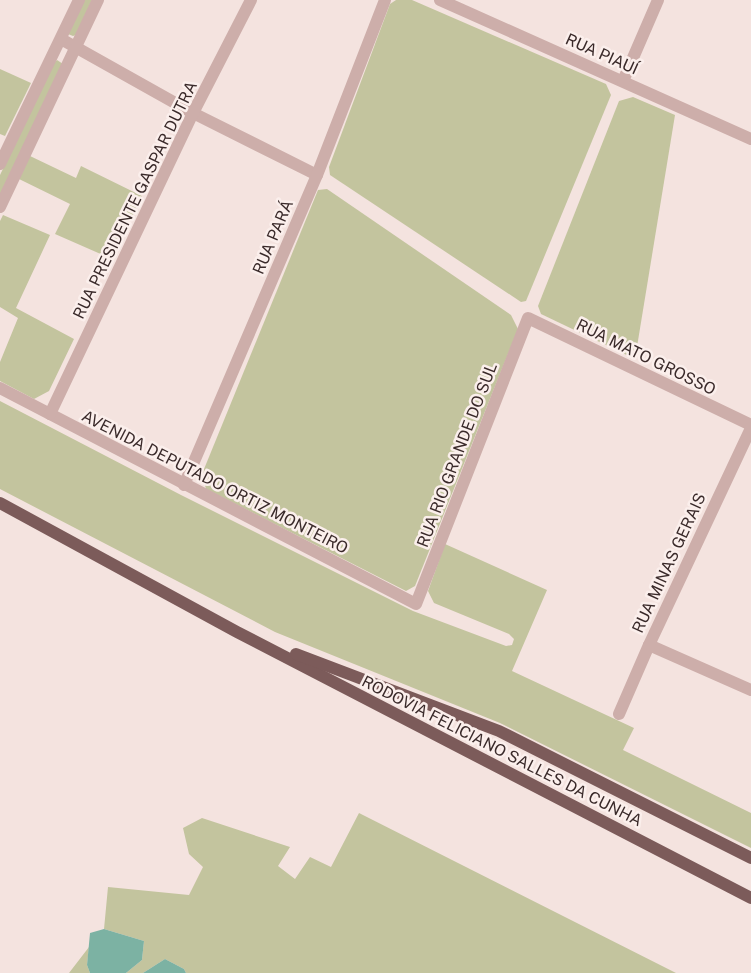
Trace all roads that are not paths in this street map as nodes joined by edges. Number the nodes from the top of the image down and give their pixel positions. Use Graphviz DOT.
graph roads {
  1 [pos="79,0"];
  2 [pos="98,0"];
  3 [pos="251,0"];
  4 [pos="385,0"];
  5 [pos="440,0"];
  6 [pos="658,0"];
  7 [pos="61,38"];
  8 [pos="76,46"];
  9 [pos="623,81"];
  10 [pos="193,113"];
  11 [pos="751,139"];
  12 [pos="0,164"];
  13 [pos="317,175"];
  14 [pos="0,207"];
  15 [pos="528,318"];
  16 [pos="0,388"];
  17 [pos="50,414"];
  18 [pos="751,426"];
  19 [pos="184,485"];
  20 [pos="0,503"];
  21 [pos="416,604"];
  22 [pos="237,632"];
  23 [pos="649,645"];
  24 [pos="751,690"];
  25 [pos="619,714"];
  26 [pos="751,858"];
  27 [pos="751,898"];
  1 -- 7 [label="street"];
  2 -- 8 [label="street"];
  3 -- 10 [label="street, RUA PRESIDENTE GASPAR DUTRA"];
  4 -- 13 [label="street, RUA PARÁ"];
  5 -- 9 [label="street, RUA PIAUÍ"];
  6 -- 9 [label="street"];
  7 -- 8 [label="street"];
  7 -- 12 [label="street"];
  8 -- 10 [label="street"];
  8 -- 14 [label="street"];
  9 -- 11 [label="street, RUA PIAUÍ"];
  10 -- 13 [label="street"];
  10 -- 17 [label="street, RUA PRESIDENTE GASPAR DUTRA"];
  13 -- 19 [label="street, RUA PARÁ"];
  15 -- 18 [label="street, RUA MATO GROSSO"];
  15 -- 21 [label="street, RUA RIO GRANDE DO SUL"];
  16 -- 17 [label="street, AVENIDA DEPUTADO ORTIZ MONTEIRO"];
  17 -- 19 [label="street, AVENIDA DEPUTADO ORTIZ MONTEIRO"];
  18 -- 23 [label="street, RUA MINAS GERAIS"];
  19 -- 21 [label="street, AVENIDA DEPUTADO ORTIZ MONTEIRO"];
  20 -- 22 [label="main road, RODOVIA FELICIANO SALLES DA CUNHA"];
  22 -- 26 [label="main road, RODOVIA FELICIANO SALLES DA CUNHA"];
  22 -- 27 [label="main road, RODOVIA FELICIANO SALLES DA CUNHA"];
  23 -- 24 [label="street"];
  23 -- 25 [label="street, RUA MINAS GERAIS"];
}
